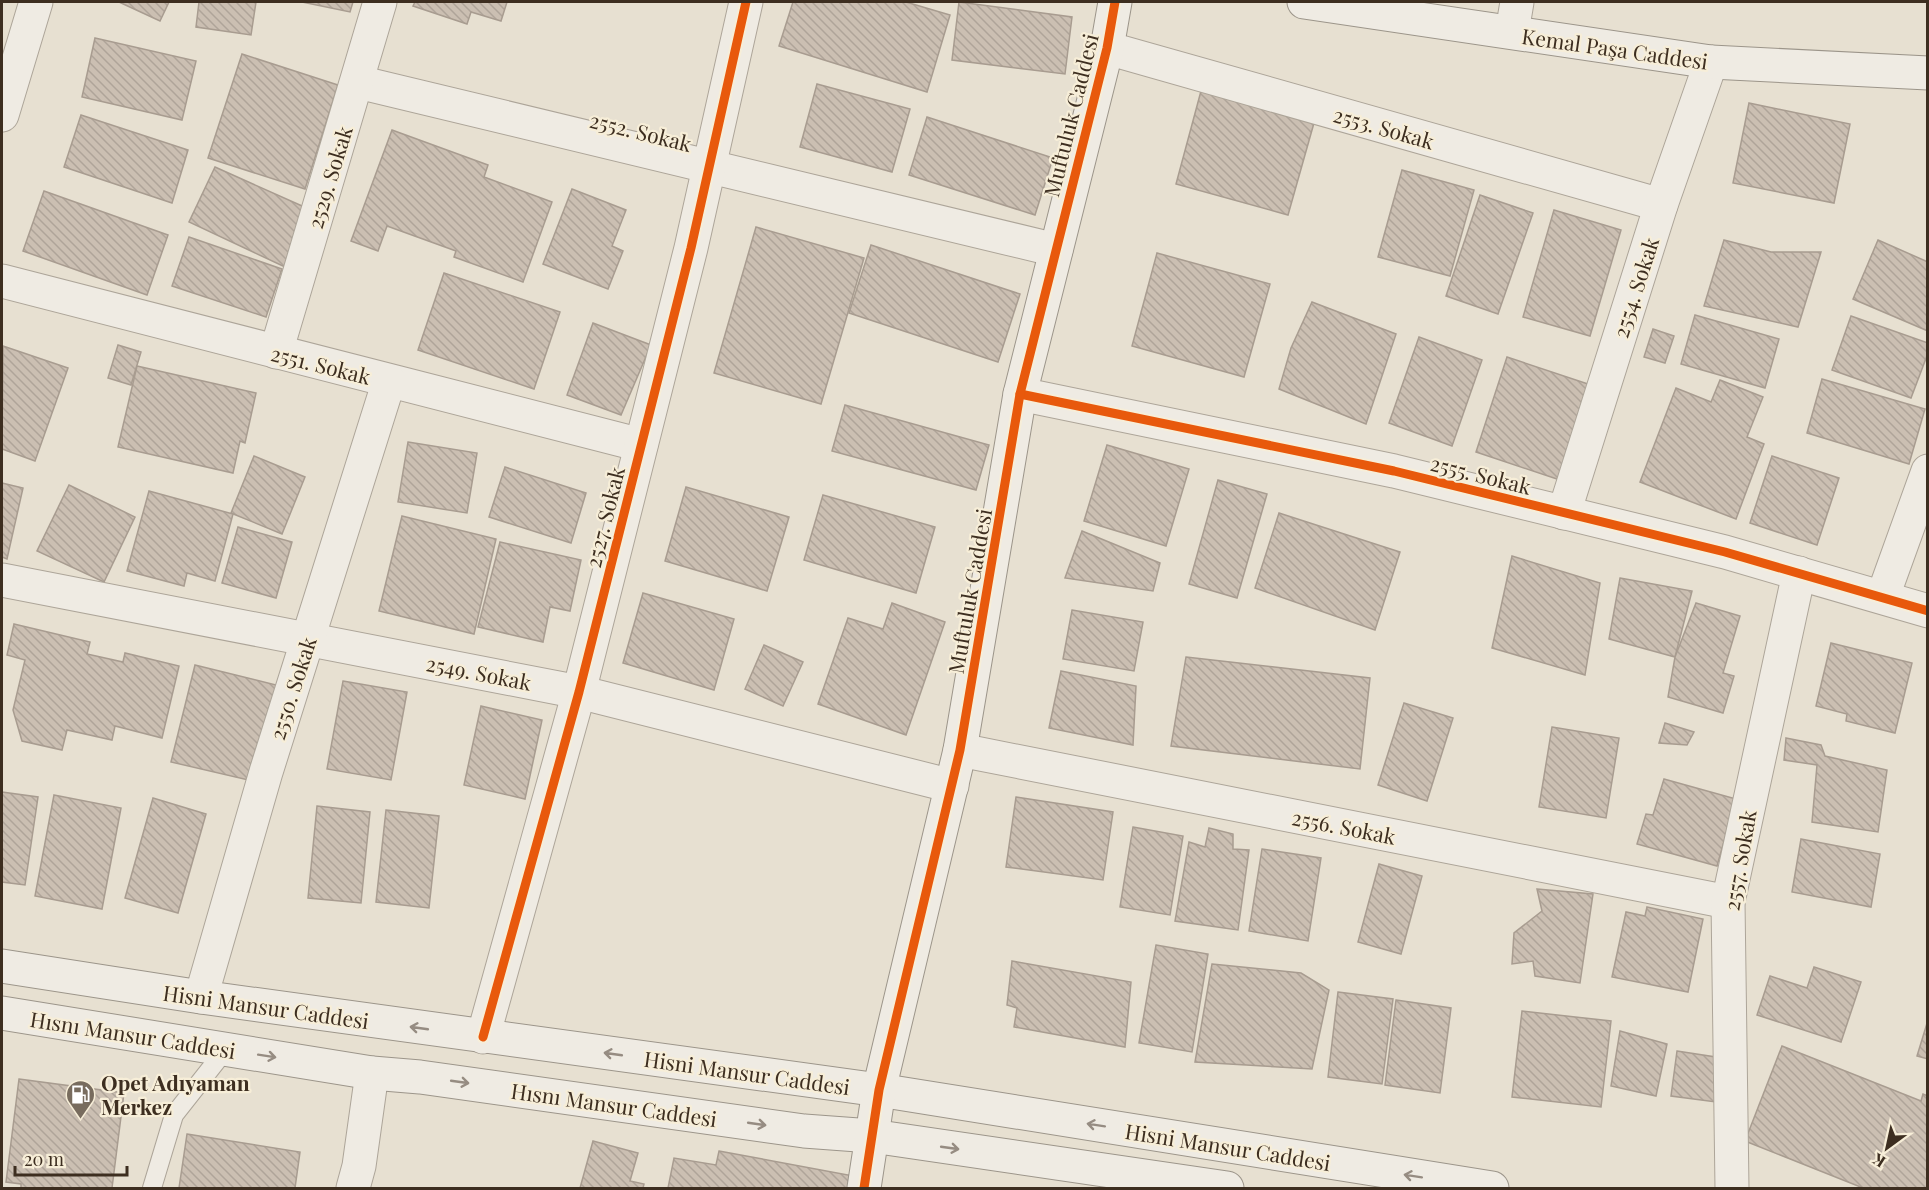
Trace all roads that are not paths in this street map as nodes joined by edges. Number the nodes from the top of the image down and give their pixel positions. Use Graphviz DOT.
graph roads {
  1 [pos="36,2"];
  2 [pos="380,2"];
  3 [pos="746,2"];
  4 [pos="1115,2"];
  5 [pos="1304,2"];
  6 [pos="1515,17"];
  7 [pos="1107,48"];
  8 [pos="1711,63"];
  9 [pos="1928,74"];
  10 [pos="358,82"];
  11 [pos="2,115"];
  12 [pos="709,166"];
  13 [pos="1661,205"];
  14 [pos="1056,250"];
  15 [pos="2,281"];
  16 [pos="276,352"];
  17 [pos="389,381"];
  18 [pos="1020,394"];
  19 [pos="641,446"];
  20 [pos="1928,471"];
  21 [pos="1564,513"];
  22 [pos="1798,573"];
  23 [pos="2,580"];
  24 [pos="1883,596"];
  25 [pos="1928,611"];
  26 [pos="308,639"];
  27 [pos="579,692"];
  28 [pos="960,750"];
  29 [pos="952,786"];
  30 [pos="1728,902"];
  31 [pos="2,966"];
  32 [pos="201,997"];
  33 [pos="2,1013"];
  34 [pos="483,1037"];
  35 [pos="226,1049"];
  36 [pos="372,1073"];
  37 [pos="879,1090"];
  38 [pos="872,1136"];
  39 [pos="152,1188"];
  40 [pos="353,1188"];
  41 [pos="864,1188"];
  42 [pos="1227,1188"];
  43 [pos="1492,1188"];
  44 [pos="1732,1188"];
  1 -- 11 [label="street"];
  2 -- 10 [label="street, 2529. Sokak"];
  3 -- 12 [label="street, 2527. Sokak"];
  4 -- 7 [label="street, Muftuluk Caddesi"];
  5 -- 6 [label="street, Kemal Paşa Caddesi"];
  6 -- 8 [label="street, Kemal Paşa Caddesi"];
  7 -- 13 [label="street, 2553. Sokak"];
  7 -- 14 [label="street, Muftuluk Caddesi"];
  8 -- 9 [label="street, Kemal Paşa Caddesi"];
  8 -- 13 [label="street, 2554. Sokak"];
  10 -- 12 [label="street, 2552. Sokak"];
  10 -- 16 [label="street, 2529. Sokak"];
  12 -- 14 [label="street, 2552. Sokak"];
  12 -- 19 [label="street, 2527. Sokak"];
  13 -- 21 [label="street, 2554. Sokak"];
  14 -- 18 [label="street, Muftuluk Caddesi"];
  15 -- 16 [label="street, 2551. Sokak"];
  16 -- 17 [label="street, 2551. Sokak"];
  17 -- 19 [label="street, 2551. Sokak"];
  17 -- 26 [label="street, 2550. Sokak"];
  18 -- 21 [label="street, 2555. Sokak"];
  18 -- 28 [label="street, Muftuluk Caddesi"];
  19 -- 27 [label="street, 2527. Sokak"];
  20 -- 24 [label="street"];
  21 -- 22 [label="street, 2555. Sokak"];
  22 -- 24 [label="street, 2555. Sokak"];
  22 -- 30 [label="street, 2557. Sokak"];
  23 -- 26 [label="street, 2549. Sokak"];
  24 -- 25 [label="street, 2555. Sokak"];
  26 -- 27 [label="street, 2549. Sokak"];
  26 -- 32 [label="street, 2550. Sokak"];
  27 -- 29 [label="street, 2549. Sokak"];
  27 -- 34 [label="street, 2527. Sokak"];
  28 -- 29 [label="street, Muftuluk Caddesi"];
  28 -- 30 [label="street, 2556. Sokak"];
  29 -- 37 [label="street, Muftuluk Caddesi"];
  30 -- 44 [label="street, 2557. Sokak"];
  31 -- 32 [label="street, Hisni Mansur Caddesi"];
  34 -- 32 [label="street, Hisni Mansur Caddesi, one-way"];
  33 -- 35 [label="street, Hısnı Mansur Caddesi"];
  37 -- 34 [label="street, Hisni Mansur Caddesi, one-way"];
  35 -- 36 [label="street, Hısnı Mansur Caddesi, one-way"];
  35 -- 39 [label="lane"];
  36 -- 38 [label="street, Hısnı Mansur Caddesi, one-way"];
  36 -- 40 [label="street"];
  37 -- 38 [label="street, Muftuluk Caddesi"];
  43 -- 37 [label="street, Hisni Mansur Caddesi, one-way"];
  38 -- 41 [label="street, Muftuluk Caddesi"];
  38 -- 42 [label="street, Hısnı Mansur Caddesi, one-way"];
}
